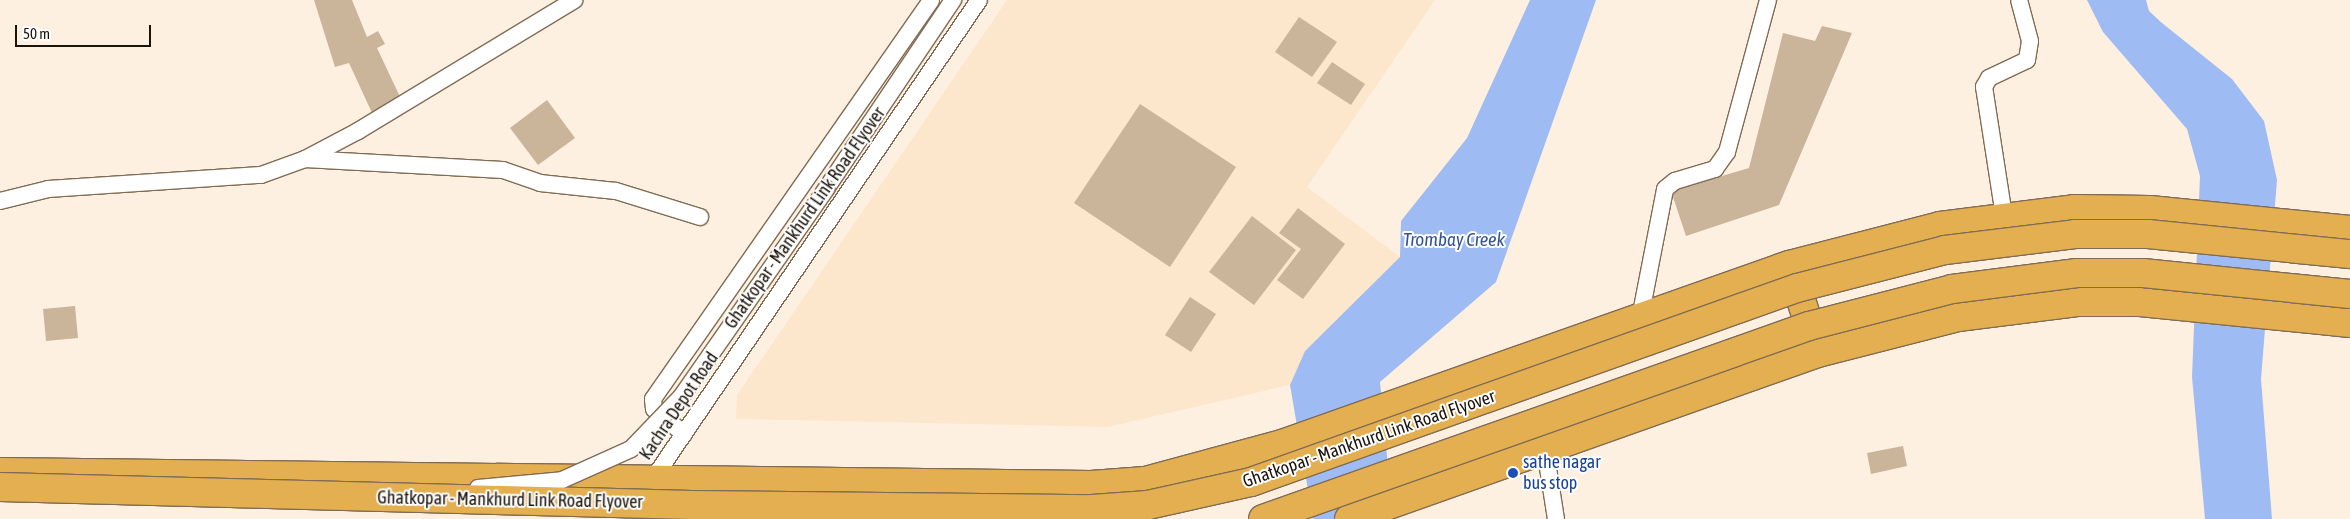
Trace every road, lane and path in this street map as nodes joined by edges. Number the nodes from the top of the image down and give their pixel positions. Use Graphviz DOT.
graph roads {
  1 [pos="574,0"];
  2 [pos="931,0"];
  3 [pos="953,0"];
  4 [pos="980,0"];
  5 [pos="1768,0"];
  6 [pos="2019,0"];
  7 [pos="305,159"];
  8 [pos="0,201"];
  9 [pos="2004,216"];
  10 [pos="700,217"];
  11 [pos="2350,230"];
  12 [pos="2350,254"];
  13 [pos="1789,265"];
  14 [pos="2350,294"];
  15 [pos="1640,318"];
  16 [pos="2345,322"];
  17 [pos="1818,353"];
  18 [pos="684,434"];
  19 [pos="1545,450"];
  20 [pos="0,472"];
  21 [pos="653,479"];
  22 [pos="0,487"];
  23 [pos="366,496"];
  24 [pos="652,519"];
  25 [pos="1263,519"];
  26 [pos="1349,519"];
  27 [pos="1556,519"];
  1 -- 7 [label="street"];
  2 -- 18 [label="street"];
  3 -- 23 [label="street, Ghatkopar - Mankhurd Link Road Flyover, bridge"];
  4 -- 18 [label="street, Kachra Depot Road"];
  5 -- 15 [label="street"];
  6 -- 9 [label="street"];
  7 -- 8 [label="street"];
  7 -- 10 [label="street"];
  9 -- 11 [label="highway"];
  9 -- 13 [label="highway"];
  12 -- 23 [label="highway, Ghatkopar - Mankhurd Link Road Flyover, bridge"];
  13 -- 15 [label="highway"];
  13 -- 17 [label="highway"];
  14 -- 25 [label="highway, bridge"];
  15 -- 21 [label="highway"];
  16 -- 17 [label="highway"];
  17 -- 19 [label="highway"];
  18 -- 21 [label="street, Kachra Depot Road"];
  19 -- 26 [label="highway"];
  19 -- 27 [label="street"];
  20 -- 21 [label="highway"];
  21 -- 24 [label="street, Kachra Depot Road"];
  22 -- 23 [label="highway, Ghatkopar - Mankhurd Link Road Flyover, bridge"];
}
